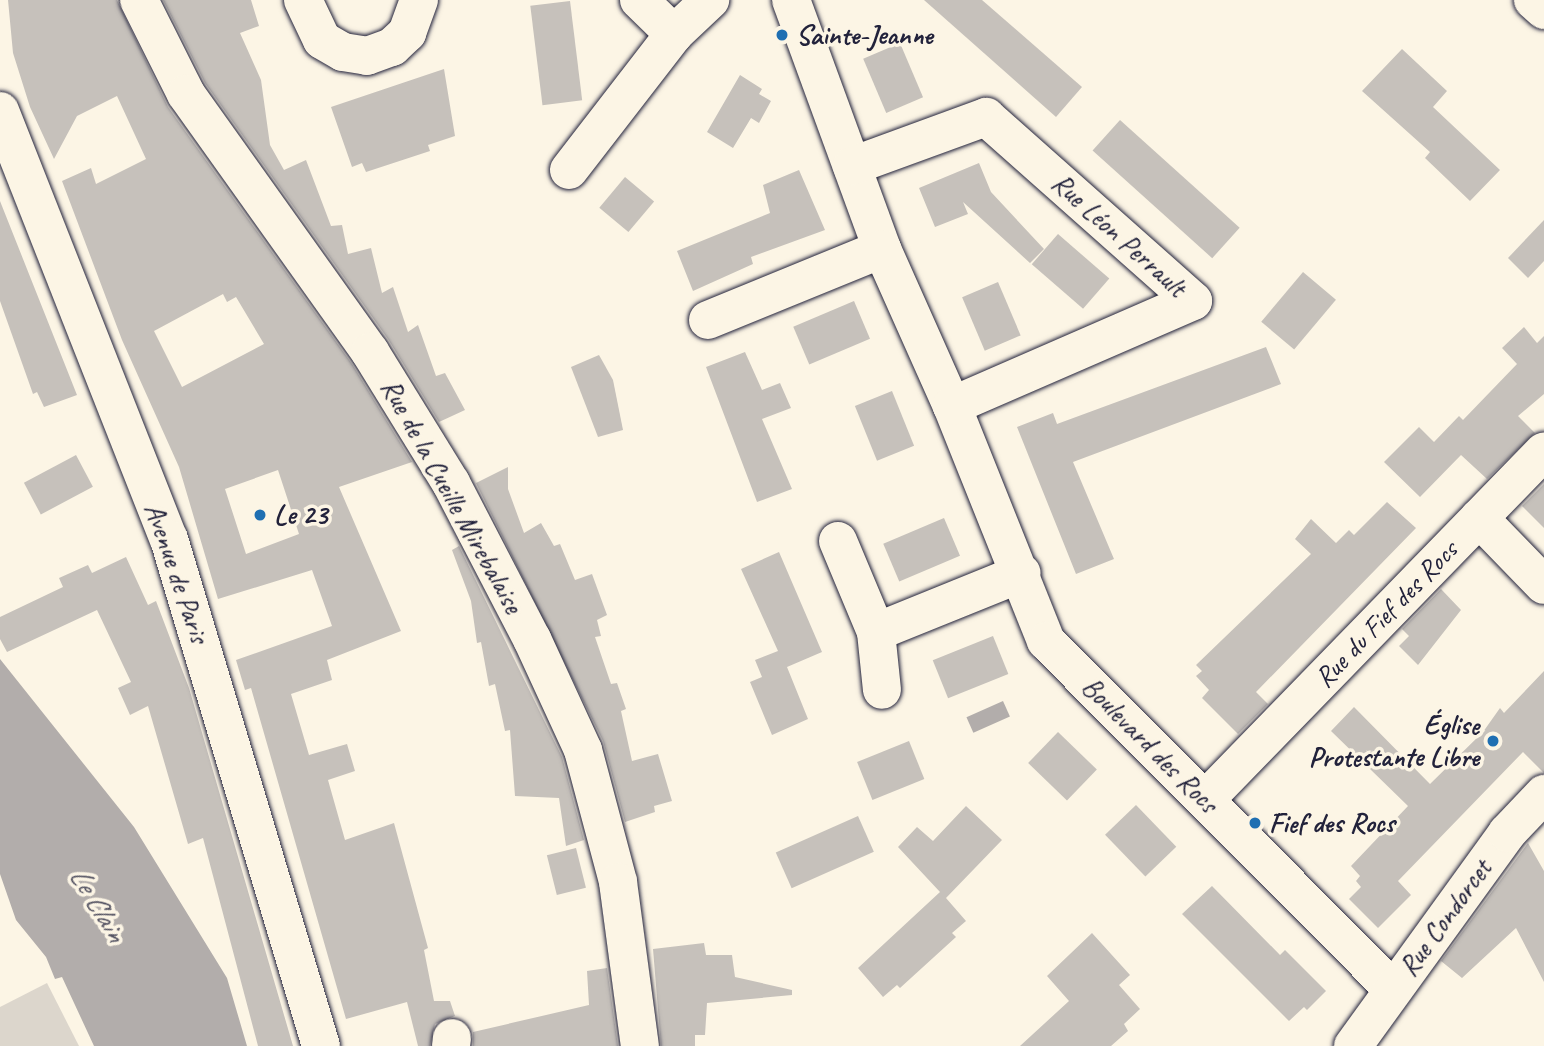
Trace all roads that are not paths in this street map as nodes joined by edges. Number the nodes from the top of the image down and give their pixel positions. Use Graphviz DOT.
graph roads {
  1 [pos="139,0"];
  2 [pos="303,0"];
  3 [pos="419,0"];
  4 [pos="639,0"];
  5 [pos="710,0"];
  6 [pos="791,0"];
  7 [pos="1533,0"];
  8 [pos="1544,10"];
  9 [pos="674,34"];
  10 [pos="0,111"];
  11 [pos="852,166"];
  12 [pos="569,170"];
  13 [pos="882,249"];
  14 [pos="708,320"];
  15 [pos="952,406"];
  16 [pos="1544,452"];
  17 [pos="1479,518"];
  18 [pos="838,541"];
  19 [pos="1022,573"];
  20 [pos="1544,585"];
  21 [pos="876,632"];
  22 [pos="882,690"];
  23 [pos="1544,794"];
  24 [pos="1205,800"];
  25 [pos="1393,989"];
  26 [pos="321,1046"];
  27 [pos="640,1046"];
  28 [pos="1353,1046"];
  1 -- 27 [label="street, Rue de la Cueille Mirebalaise"];
  2 -- 3 [label="street"];
  4 -- 9 [label="street"];
  5 -- 9 [label="street"];
  6 -- 11 [label="street, Boulevard des Rocs"];
  7 -- 8 [label="street"];
  9 -- 12 [label="street"];
  10 -- 26 [label="street, Avenue de Paris"];
  11 -- 13 [label="street, Boulevard des Rocs"];
  11 -- 15 [label="street, Rue Léon Perrault"];
  13 -- 14 [label="street"];
  13 -- 15 [label="street, Boulevard des Rocs"];
  15 -- 19 [label="street, Boulevard des Rocs"];
  16 -- 17 [label="street, Rue du Fief des Rocs"];
  17 -- 20 [label="street, Rue du Fief des Rocs"];
  17 -- 24 [label="street, Rue du Fief des Rocs"];
  18 -- 21 [label="street"];
  19 -- 21 [label="street"];
  19 -- 24 [label="street, Boulevard des Rocs"];
  21 -- 22 [label="street"];
  23 -- 25 [label="street, Rue Condorcet"];
  24 -- 25 [label="street, Boulevard des Rocs"];
  25 -- 28 [label="street, Rue Condorcet"];
}
